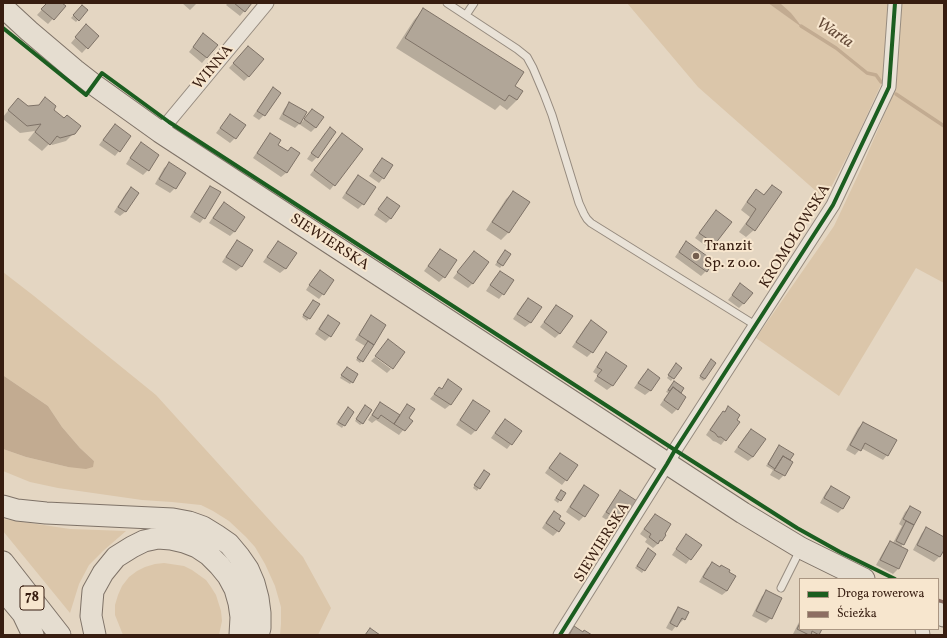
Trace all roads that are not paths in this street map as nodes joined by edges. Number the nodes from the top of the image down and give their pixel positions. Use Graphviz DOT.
graph roads {
  1 [pos="267,3"];
  2 [pos="447,3"];
  3 [pos="474,3"];
  4 [pos="895,3"];
  5 [pos="6,13"];
  6 [pos="466,15"];
  7 [pos="160,132"];
  8 [pos="755,326"];
  9 [pos="667,464"];
  10 [pos="3,506"];
  11 [pos="801,548"];
  12 [pos="3,562"];
  13 [pos="862,578"];
  14 [pos="781,588"];
  15 [pos="3,590"];
  16 [pos="23,614"];
  17 [pos="33,635"];
  18 [pos="39,635"];
  19 [pos="60,635"];
  20 [pos="96,635"];
  21 [pos="240,635"];
  22 [pos="258,635"];
  23 [pos="560,635"];
  1 -- 7 [label="street, WINNA"];
  2 -- 6 [label="lane"];
  3 -- 6 [label="lane"];
  4 -- 8 [label="street, KROMOŁOWSKA"];
  5 -- 7 [label="main road, SIEWIERSKA"];
  6 -- 8 [label="lane"];
  7 -- 9 [label="main road, SIEWIERSKA"];
  8 -- 9 [label="street, KROMOŁOWSKA"];
  9 -- 11 [label="main road, SIEWIERSKA"];
  9 -- 23 [label="street, SIEWIERSKA"];
  10 -- 22 [label="main road"];
  11 -- 13 [label="main road, SIEWIERSKA"];
  11 -- 14 [label="lane"];
  12 -- 19 [label="main road, 78"];
  15 -- 16 [label="main road, 78"];
  16 -- 17 [label="main road"];
  16 -- 18 [label="main road, 78"];
  20 -- 21 [label="main road"];
}
